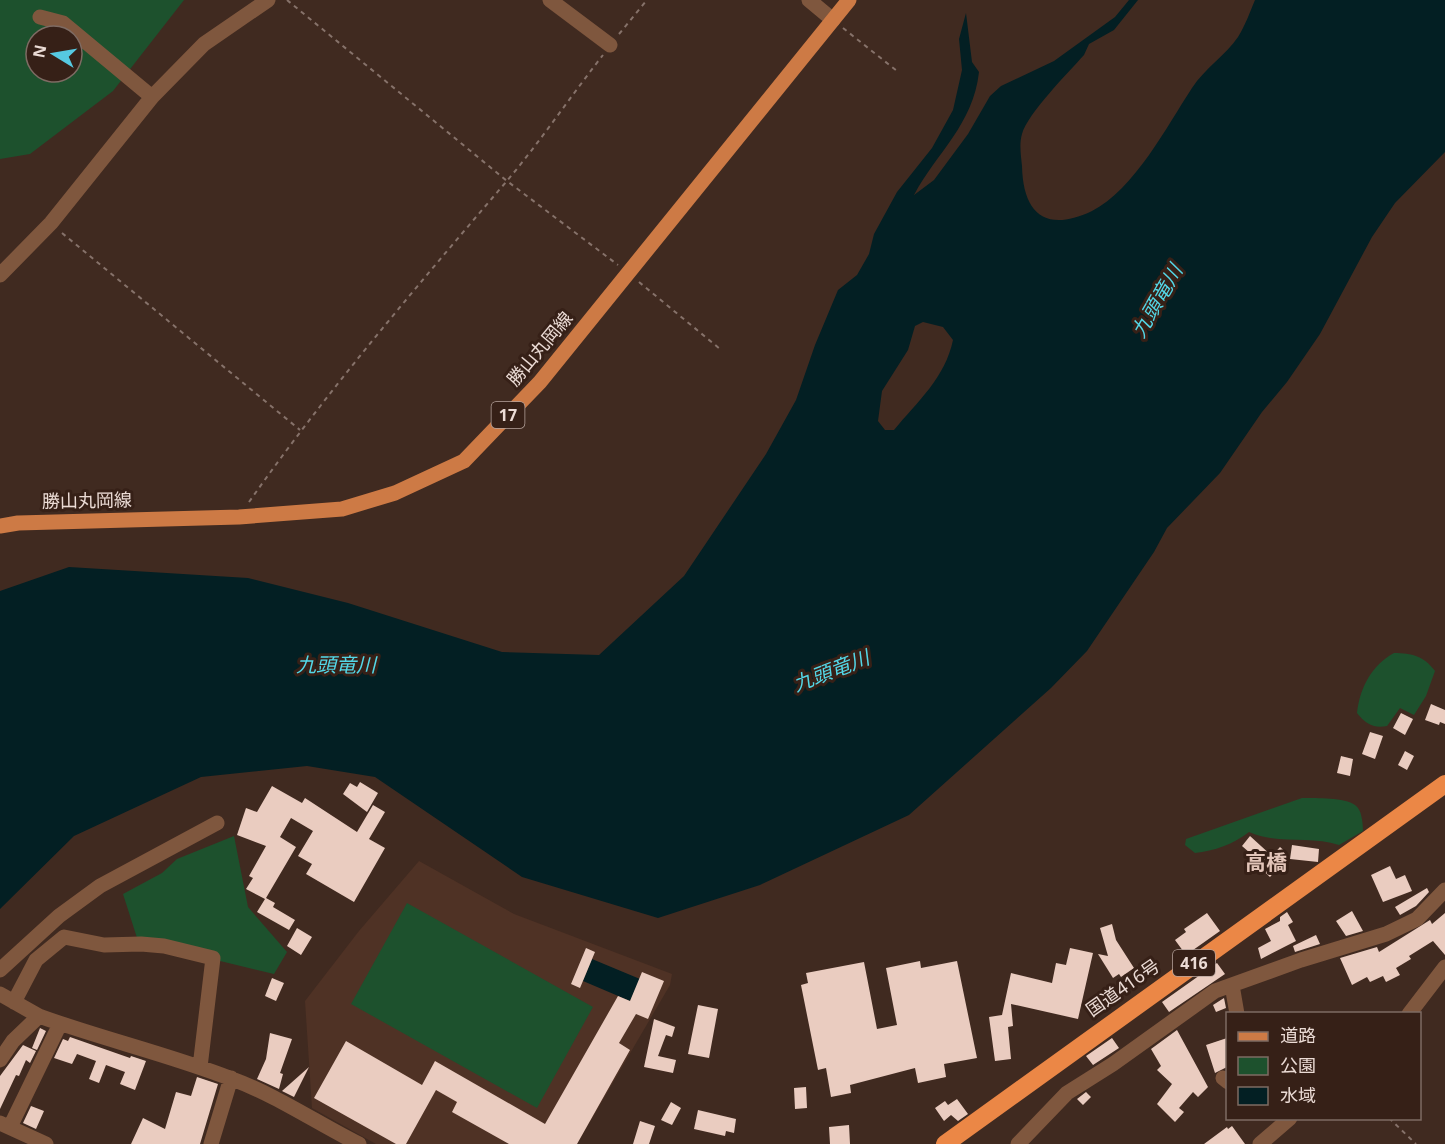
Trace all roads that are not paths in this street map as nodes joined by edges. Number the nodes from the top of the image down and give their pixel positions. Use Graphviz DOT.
graph roads {
  1 [pos="268,0"];
  2 [pos="550,0"];
  3 [pos="809,0"];
  4 [pos="849,0"];
  5 [pos="40,17"];
  6 [pos="833,20"];
  7 [pos="610,45"];
  8 [pos="152,97"];
  9 [pos="0,275"];
  10 [pos="0,526"];
  11 [pos="1445,784"];
  12 [pos="217,823"];
  13 [pos="1445,890"];
  14 [pos="1445,967"];
  15 [pos="0,970"];
  16 [pos="1232,985"];
  17 [pos="0,993"];
  18 [pos="14,1002"];
  19 [pos="1237,1012"];
  20 [pos="1411,1012"];
  21 [pos="39,1016"];
  22 [pos="60,1024"];
  23 [pos="0,1060"];
  24 [pos="200,1067"];
  25 [pos="231,1078"];
  26 [pos="1284,1120"];
  27 [pos="5,1125"];
  28 [pos="46,1144"];
  29 [pos="211,1144"];
  30 [pos="359,1144"];
  31 [pos="945,1144"];
  32 [pos="1018,1144"];
  33 [pos="1260,1144"];
  1 -- 8 [label="street"];
  2 -- 7 [label="street"];
  3 -- 6 [label="street"];
  4 -- 6 [label="main road, 勝山丸岡線 / 17"];
  5 -- 8 [label="street"];
  6 -- 10 [label="main road, 勝山丸岡線 / 17"];
  8 -- 9 [label="street"];
  11 -- 31 [label="highway, 国道416号 / 416"];
  12 -- 15 [label="street"];
  13 -- 16 [label="street"];
  14 -- 20 [label="street"];
  16 -- 19 [label="street"];
  16 -- 32 [label="street"];
  17 -- 18 [label="street"];
  18 -- 21 [label="street"];
  18 -- 24 [label="street"];
  21 -- 22 [label="street"];
  21 -- 23 [label="street"];
  22 -- 24 [label="street"];
  22 -- 27 [label="street"];
  24 -- 25 [label="street"];
  25 -- 29 [label="street"];
  25 -- 30 [label="street"];
  26 -- 33 [label="street"];
  27 -- 28 [label="street"];
}
